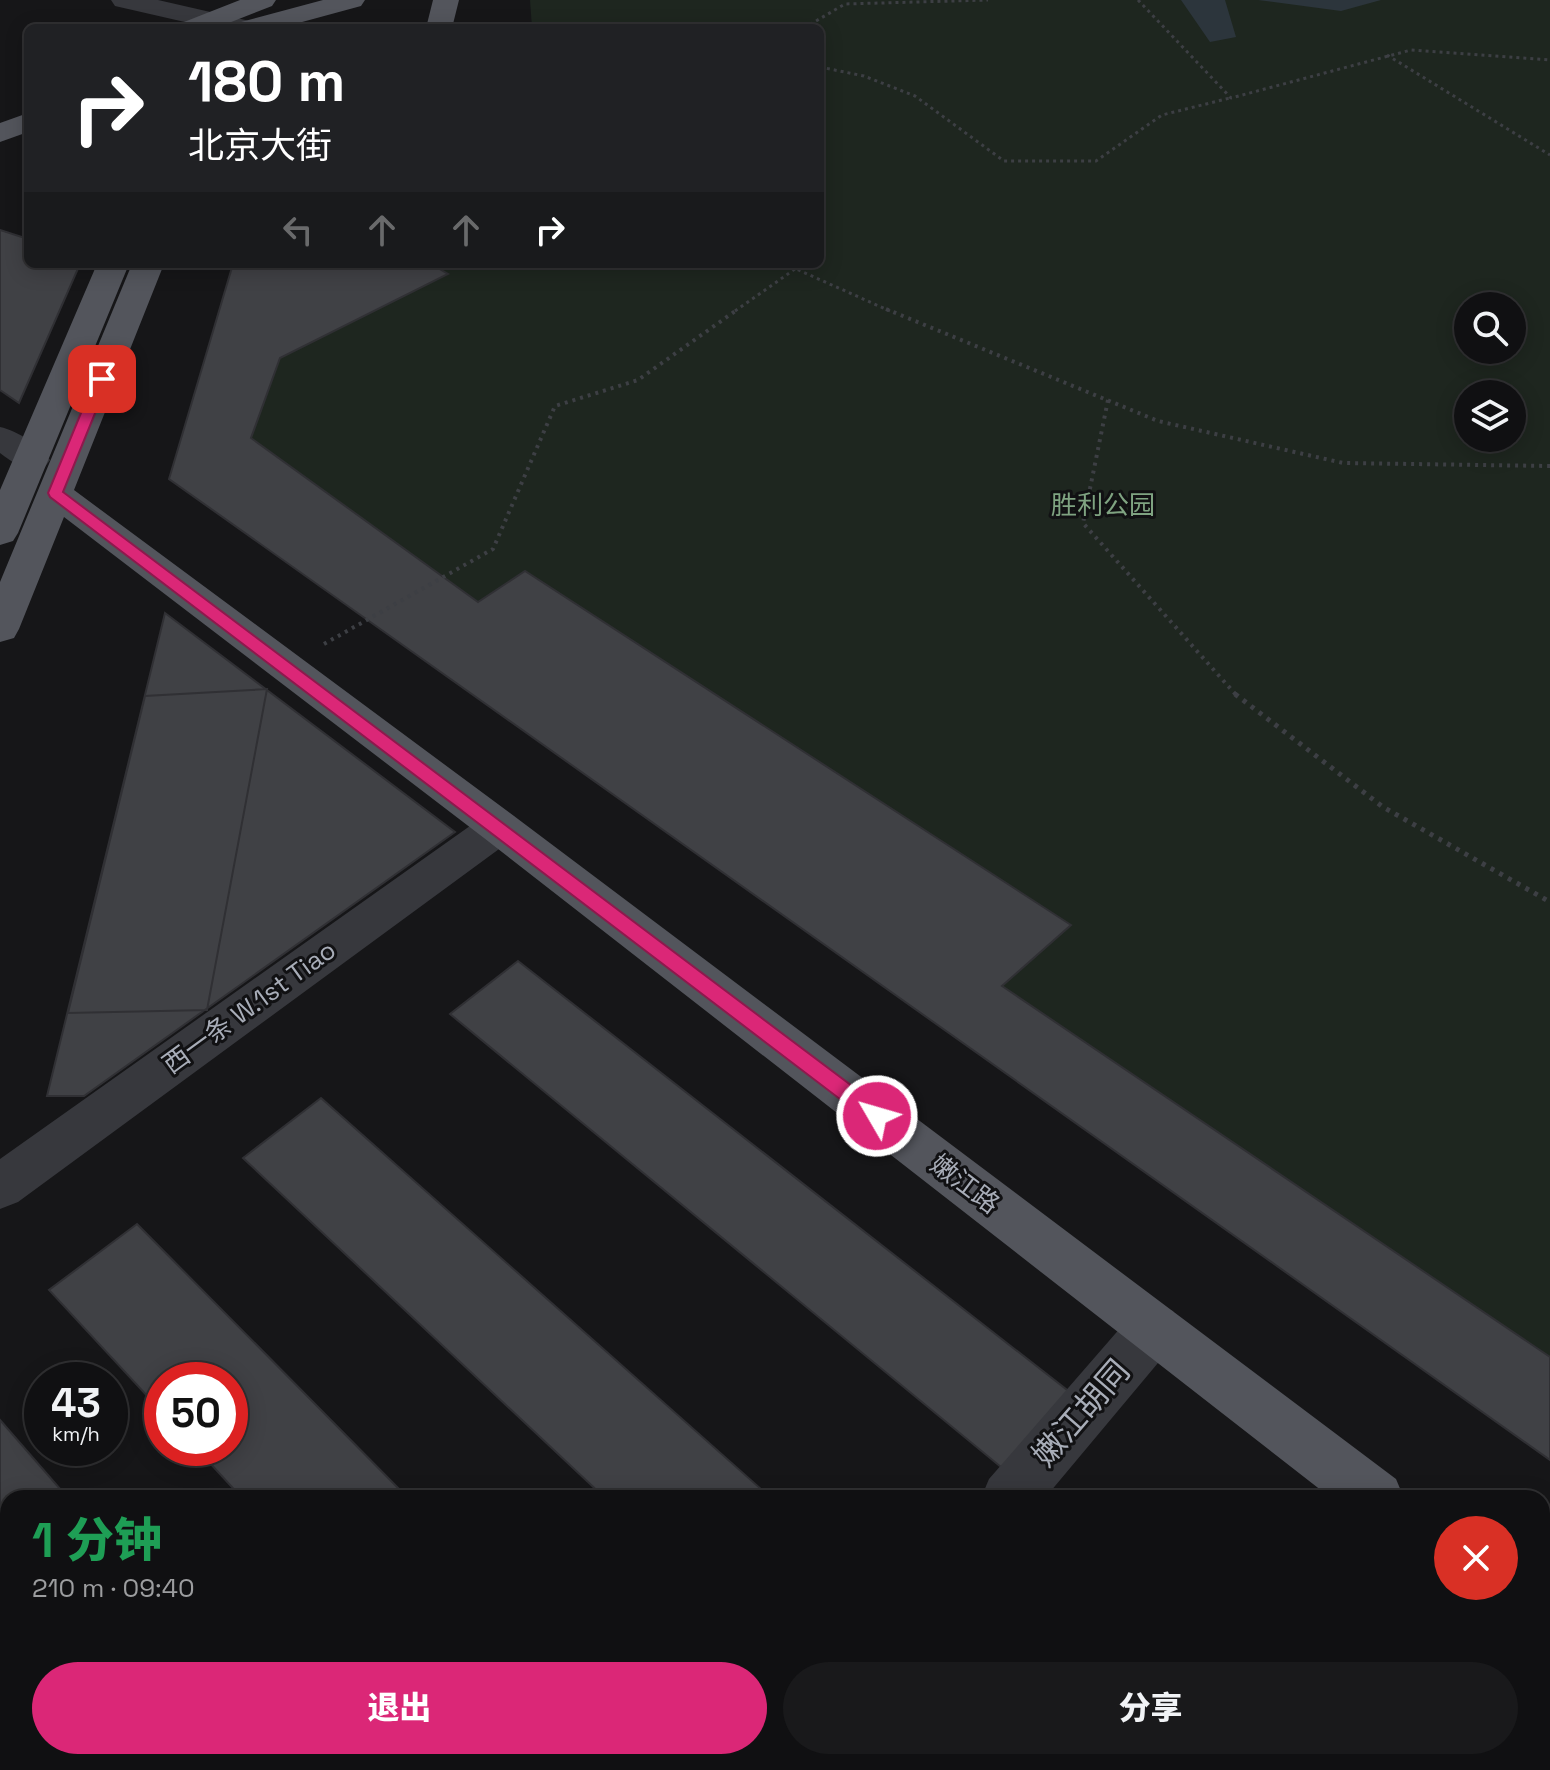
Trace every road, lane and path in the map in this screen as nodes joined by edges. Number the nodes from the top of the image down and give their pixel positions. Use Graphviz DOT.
graph roads {
  1 [pos="124,0"];
  2 [pos="262,0"];
  3 [pos="316,0"];
  4 [pos="352,0"];
  5 [pos="446,0"];
  6 [pos="988,0"];
  7 [pos="1138,0"];
  8 [pos="210,19"];
  9 [pos="231,24"];
  10 [pos="250,24"];
  11 [pos="258,24"];
  12 [pos="263,24"];
  13 [pos="440,24"];
  14 [pos="811,24"];
  15 [pos="1386,55"];
  16 [pos="1550,60"];
  17 [pos="824,68"];
  18 [pos="1231,98"];
  19 [pos="1550,155"];
  20 [pos="112,268"];
  21 [pos="146,268"];
  22 [pos="795,269"];
  23 [pos="1108,400"];
  24 [pos="0,437"];
  25 [pos="1550,466"];
  26 [pos="44,477"];
  27 [pos="0,533"];
  28 [pos="0,629"];
  29 [pos="285,666"];
  30 [pos="499,827"];
  31 [pos="1550,902"];
  32 [pos="0,1187"];
  33 [pos="1154,1328"];
  34 [pos="1016,1490"];
  35 [pos="1366,1490"];
  1 -- 8 [label="street"];
  2 -- 8 [label="main road"];
  2 -- 10 [label="main road"];
  3 -- 11 [label="main road"];
  4 -- 12 [label="main road"];
  5 -- 13 [label="main road"];
  6 -- 14 [label="path"];
  7 -- 18 [label="path"];
  8 -- 9 [label="street"];
  15 -- 16 [label="path"];
  15 -- 18 [label="path"];
  15 -- 19 [label="path"];
  17 -- 18 [label="path"];
  20 -- 26 [label="main road"];
  21 -- 26 [label="main road"];
  22 -- 23 [label="path"];
  22 -- 29 [label="path"];
  23 -- 25 [label="path"];
  23 -- 31 [label="path"];
  24 -- 26 [label="street, 嫩江路"];
  26 -- 27 [label="main road"];
  26 -- 28 [label="main road"];
  26 -- 29 [label="main road, 嫩江路"];
  29 -- 30 [label="main road, 嫩江路"];
  30 -- 32 [label="street, 西一条 W.1st Tiao"];
  30 -- 33 [label="main road, 嫩江路"];
  33 -- 34 [label="street, 嫩江胡同"];
  33 -- 35 [label="main road, 嫩江路"];
}
